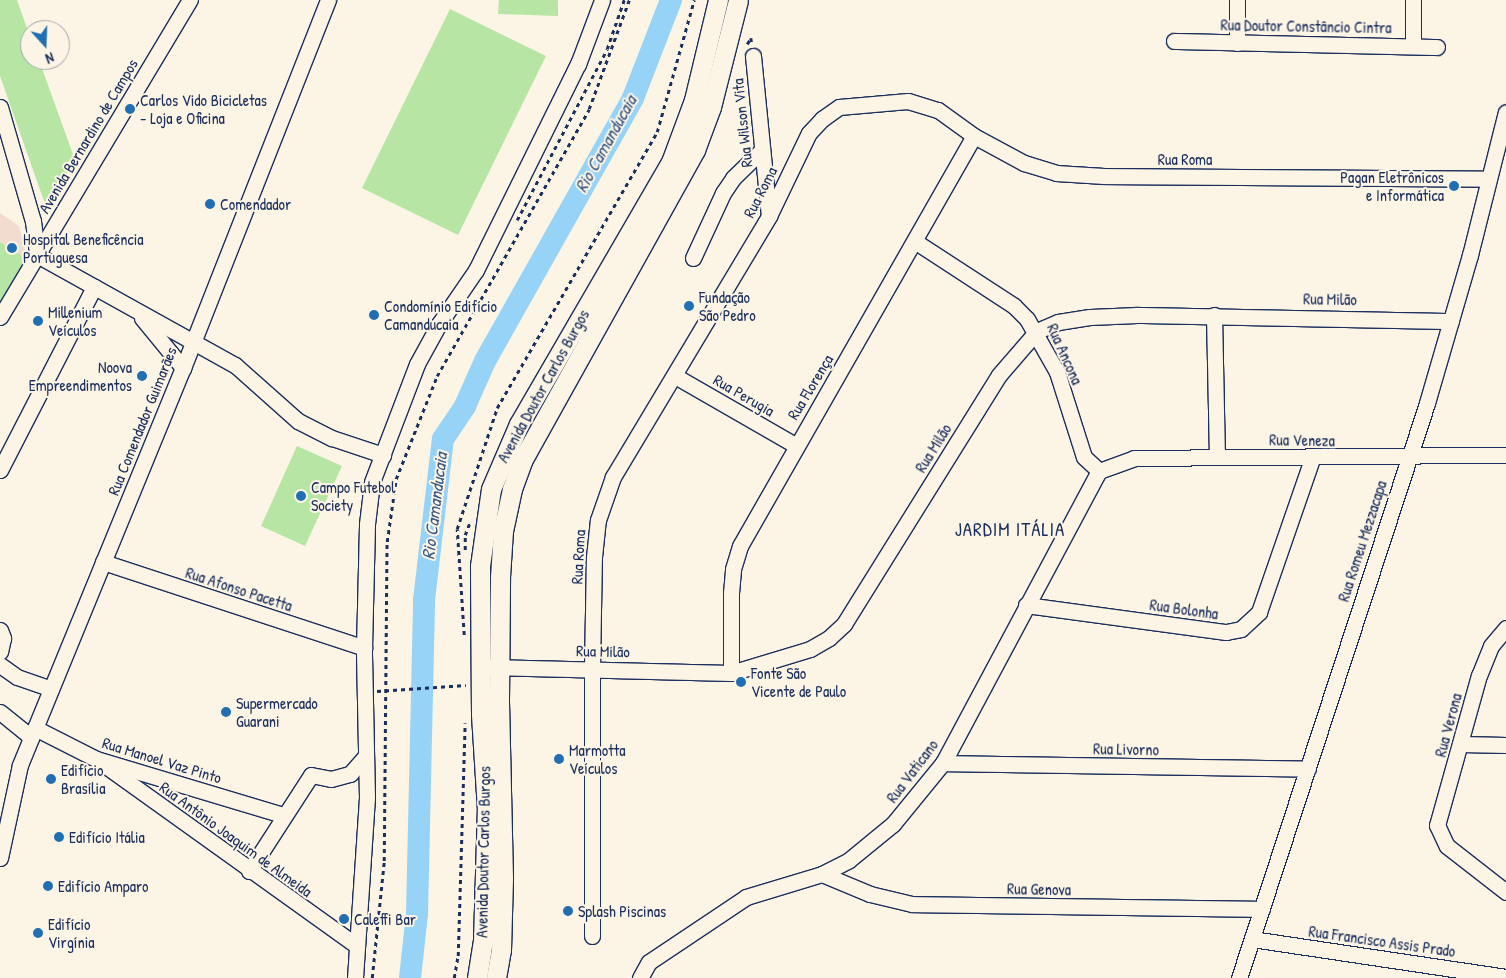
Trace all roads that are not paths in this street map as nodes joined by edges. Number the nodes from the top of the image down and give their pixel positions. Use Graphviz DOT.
graph roads {
  1 [pos="190,0"];
  2 [pos="328,0"];
  3 [pos="602,0"];
  4 [pos="718,0"];
  5 [pos="738,0"];
  6 [pos="1237,0"];
  7 [pos="1413,0"];
  8 [pos="1174,41"];
  9 [pos="1237,43"];
  10 [pos="1413,45"];
  11 [pos="1437,47"];
  12 [pos="753,56"];
  13 [pos="0,107"];
  14 [pos="1506,112"];
  15 [pos="974,136"];
  16 [pos="762,150"];
  17 [pos="1488,179"];
  18 [pos="769,216"];
  19 [pos="916,242"];
  20 [pos="37,255"];
  21 [pos="693,258"];
  22 [pos="94,287"];
  23 [pos="137,313"];
  24 [pos="1214,315"];
  25 [pos="0,317"];
  26 [pos="1451,321"];
  27 [pos="1037,331"];
  28 [pos="193,342"];
  29 [pos="183,368"];
  30 [pos="675,376"];
  31 [pos="795,445"];
  32 [pos="383,455"];
  33 [pos="1506,455"];
  34 [pos="1217,456"];
  35 [pos="1407,457"];
  36 [pos="1312,459"];
  37 [pos="0,470"];
  38 [pos="1099,471"];
  39 [pos="103,562"];
  40 [pos="1026,605"];
  41 [pos="1506,628"];
  42 [pos="0,630"];
  43 [pos="364,648"];
  44 [pos="0,652"];
  45 [pos="0,666"];
  46 [pos="592,668"];
  47 [pos="731,673"];
  48 [pos="477,680"];
  49 [pos="51,689"];
  50 [pos="0,712"];
  51 [pos="33,733"];
  52 [pos="1462,744"];
  53 [pos="1506,745"];
  54 [pos="365,757"];
  55 [pos="96,759"];
  56 [pos="943,763"];
  57 [pos="1308,769"];
  58 [pos="284,815"];
  59 [pos="0,858"];
  60 [pos="249,872"];
  61 [pos="822,874"];
  62 [pos="1506,892"];
  63 [pos="1262,910"];
  64 [pos="592,936"];
  65 [pos="1252,939"];
  66 [pos="357,946"];
  67 [pos="1506,977"];
  68 [pos="354,978"];
  69 [pos="477,978"];
  70 [pos="496,978"];
  71 [pos="640,978"];
  72 [pos="1239,978"];
  1 -- 20 [label="street, Avenida Bernardino de Campos"];
  2 -- 28 [label="street, Rua Comendador Guimarães"];
  3 -- 32 [label="street"];
  4 -- 48 [label="main road, Avenida Doutor Carlos Burgos"];
  5 -- 48 [label="main road, Avenida Doutor Carlos Burgos"];
  6 -- 9 [label="street"];
  7 -- 10 [label="street"];
  8 -- 9 [label="street, Rua Doutor Constâncio Cintra"];
  9 -- 10 [label="street, Rua Doutor Constâncio Cintra"];
  10 -- 11 [label="street, Rua Doutor Constâncio Cintra"];
  12 -- 16 [label="street, Rua Wilson Vita"];
  13 -- 20 [label="street"];
  14 -- 17 [label="street, Rua Romeu Mezzacapa"];
  15 -- 17 [label="street, Rua Roma"];
  15 -- 18 [label="street, Rua Roma"];
  15 -- 19 [label="street, Rua Florença"];
  16 -- 18 [label="street, Rua Wilson Vita"];
  16 -- 21 [label="street"];
  17 -- 26 [label="street, Rua Romeu Mezzacapa"];
  18 -- 30 [label="street, Rua Roma"];
  19 -- 27 [label="street, Rua Ancona"];
  19 -- 31 [label="street, Rua Florença"];
  20 -- 22 [label="street"];
  20 -- 25 [label="street, Avenida Bernardino de Campos"];
  22 -- 23 [label="street"];
  22 -- 37 [label="street"];
  23 -- 28 [label="street"];
  23 -- 29 [label="street"];
  24 -- 26 [label="street, Rua Milão"];
  24 -- 27 [label="street, Rua Milão"];
  24 -- 34 [label="street"];
  26 -- 35 [label="street, Rua Romeu Mezzacapa"];
  27 -- 38 [label="street, Rua Ancona"];
  27 -- 47 [label="street, Rua Milão"];
  28 -- 29 [label="street, Rua Comendador Guimarães"];
  28 -- 32 [label="street"];
  29 -- 39 [label="street, Rua Comendador Guimarães"];
  30 -- 31 [label="street, Rua Perugia"];
  30 -- 46 [label="street, Rua Roma"];
  31 -- 47 [label="street, Rua Florença"];
  32 -- 43 [label="street"];
  33 -- 35 [label="street, Rua Veneza"];
  34 -- 36 [label="street, Rua Veneza"];
  34 -- 38 [label="street, Rua Veneza"];
  35 -- 36 [label="street, Rua Veneza"];
  35 -- 57 [label="street, Rua Romeu Mezzacapa"];
  36 -- 40 [label="street, Rua Bolonha"];
  38 -- 40 [label="street, Rua Vaticano"];
  39 -- 43 [label="street, Rua Afonso Pacetta"];
  39 -- 49 [label="street, Rua Comendador Guimarães"];
  40 -- 56 [label="street, Rua Vaticano"];
  41 -- 52 [label="street, Rua Verona"];
  42 -- 44 [label="street"];
  43 -- 54 [label="street"];
  45 -- 49 [label="street"];
  46 -- 47 [label="street, Rua Milão"];
  46 -- 48 [label="street, Rua Milão"];
  46 -- 64 [label="street, Rua Roma"];
  48 -- 69 [label="main road, Avenida Doutor Carlos Burgos"];
  48 -- 70 [label="main road, Avenida Doutor Carlos Burgos"];
  49 -- 51 [label="street, Rua Comendador Guimarães"];
  50 -- 51 [label="street, Rua Manoel Vaz Pinto"];
  51 -- 55 [label="street, Rua Manoel Vaz Pinto"];
  51 -- 59 [label="street, Rua Comendador Guimarães"];
  52 -- 53 [label="street"];
  52 -- 62 [label="street, Rua Verona"];
  54 -- 58 [label="street"];
  54 -- 66 [label="street"];
  55 -- 58 [label="street, Rua Manoel Vaz Pinto"];
  55 -- 60 [label="street, Rua Antônio Joaquim de Almeida"];
  56 -- 57 [label="street, Rua Livorno"];
  56 -- 61 [label="street, Rua Vaticano"];
  57 -- 63 [label="street, Rua Romeu Mezzacapa"];
  58 -- 60 [label="street"];
  60 -- 66 [label="street, Rua Antônio Joaquim de Almeida"];
  61 -- 63 [label="street, Rua Genova"];
  61 -- 71 [label="street, Rua Vaticano"];
  63 -- 65 [label="street, Rua Romeu Mezzacapa"];
  65 -- 67 [label="street, Rua Francisco Assis Prado"];
  65 -- 72 [label="street, Rua Romeu Mezzacapa"];
  66 -- 68 [label="street"];
}
